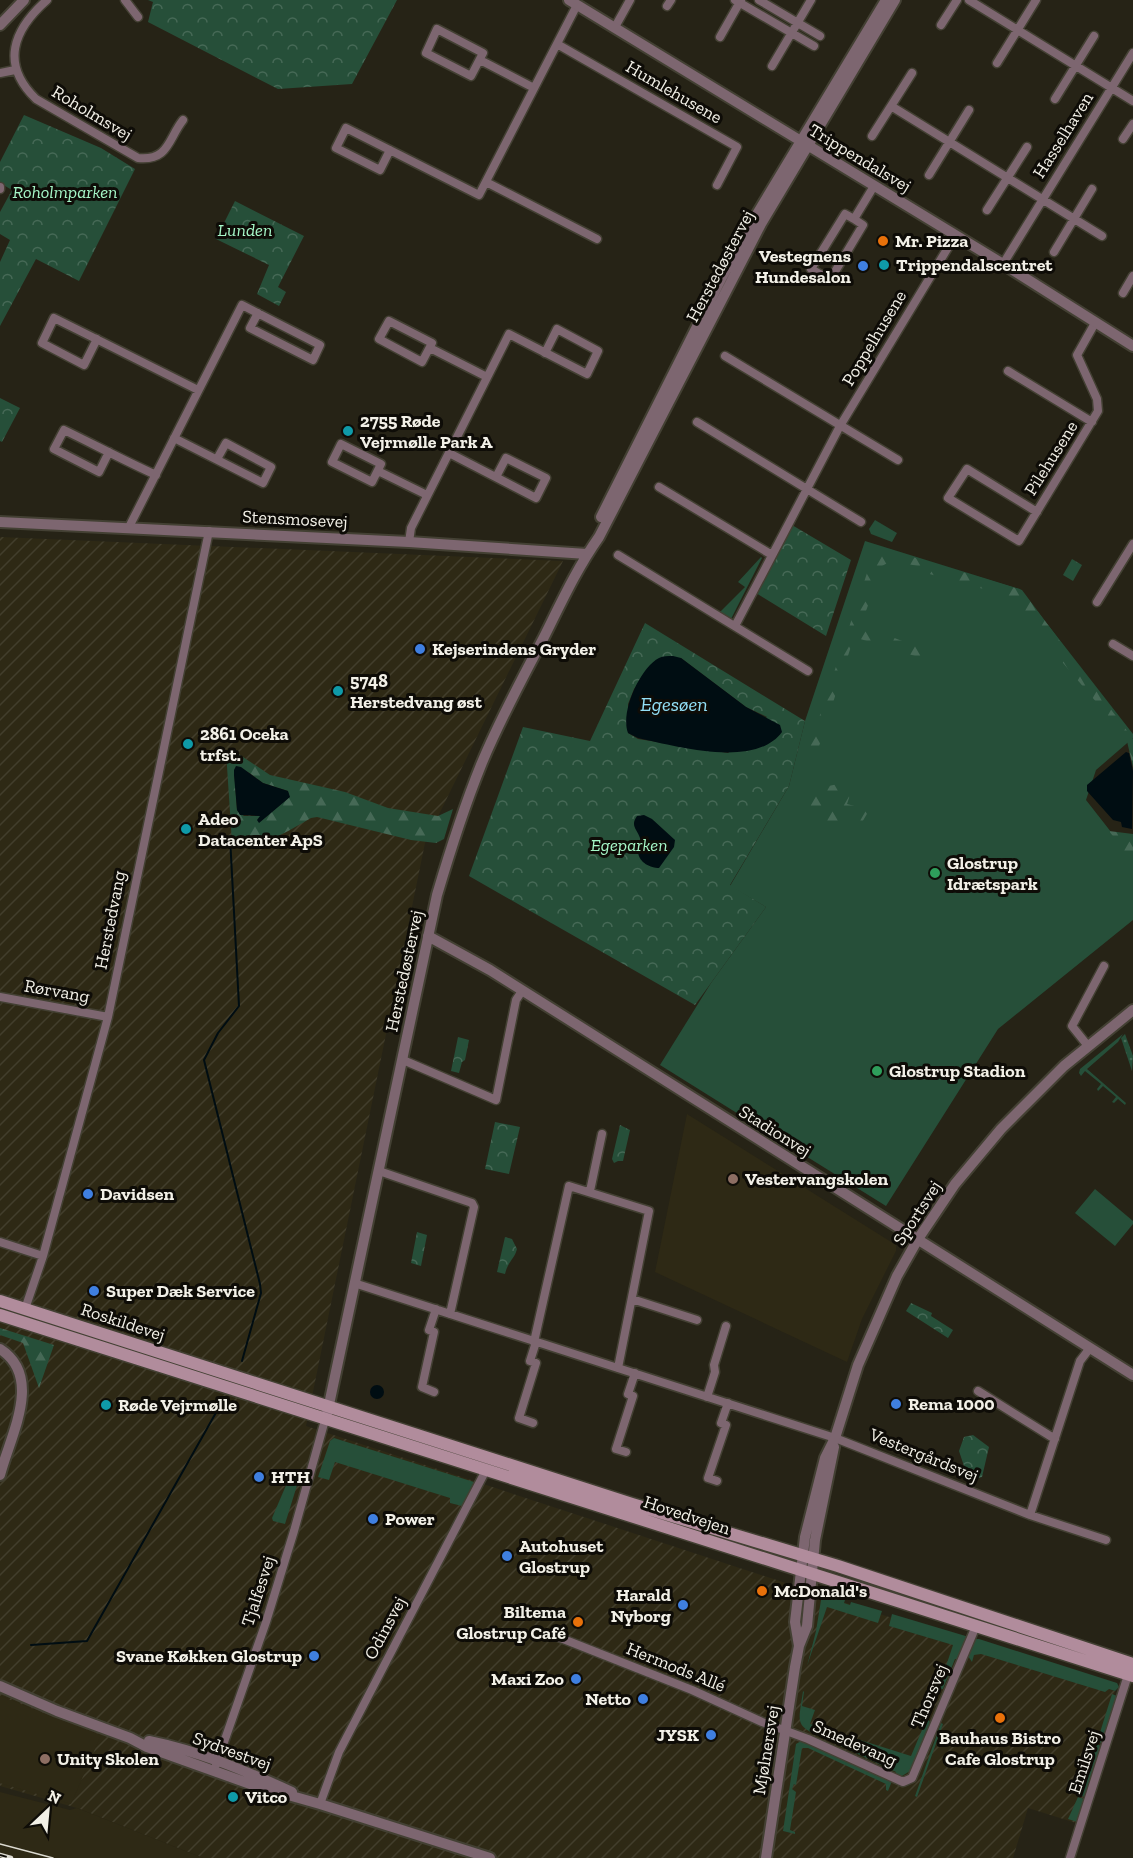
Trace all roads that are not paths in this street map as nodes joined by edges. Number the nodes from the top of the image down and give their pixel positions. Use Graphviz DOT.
graph roads {
  1 [pos="24,0"];
  2 [pos="47,0"];
  3 [pos="125,0"];
  4 [pos="630,0"];
  5 [pos="759,0"];
  6 [pos="811,0"];
  7 [pos="886,0"];
  8 [pos="895,0"];
  9 [pos="957,0"];
  10 [pos="969,0"];
  11 [pos="1036,0"];
  12 [pos="739,1"];
  13 [pos="573,6"];
  14 [pos="138,16"];
  15 [pos="798,22"];
  16 [pos="0,25"];
  17 [pos="941,26"];
  18 [pos="615,27"];
  19 [pos="1018,30"];
  20 [pos="792,33"];
  21 [pos="820,36"];
  22 [pos="1094,36"];
  23 [pos="720,37"];
  24 [pos="557,44"];
  25 [pos="814,46"];
  26 [pos="1133,53"];
  27 [pos="480,60"];
  28 [pos="997,63"];
  29 [pos="772,66"];
  30 [pos="1076,66"];
  31 [pos="15,70"];
  32 [pos="0,73"];
  33 [pos="912,73"];
  34 [pos="534,88"];
  35 [pos="1112,88"];
  36 [pos="1055,99"];
  37 [pos="1133,101"];
  38 [pos="891,106"];
  39 [pos="969,110"];
  40 [pos="183,120"];
  41 [pos="1133,124"];
  42 [pos="872,136"];
  43 [pos="1123,139"];
  44 [pos="949,142"];
  45 [pos="803,143"];
  46 [pos="1027,147"];
  47 [pos="390,150"];
  48 [pos="929,175"];
  49 [pos="1007,178"];
  50 [pos="486,182"];
  51 [pos="717,185"];
  52 [pos="1092,189"];
  53 [pos="871,190"];
  54 [pos="1042,200"];
  55 [pos="987,210"];
  56 [pos="856,215"];
  57 [pos="1074,219"];
  58 [pos="1102,236"];
  59 [pos="597,239"];
  60 [pos="953,239"];
  61 [pos="1054,252"];
  62 [pos="1003,264"];
  63 [pos="1133,276"];
  64 [pos="1123,293"];
  65 [pos="258,313"];
  66 [pos="1092,327"];
  67 [pos="97,339"];
  68 [pos="1133,346"];
  69 [pos="430,348"];
  70 [pos="545,353"];
  71 [pos="725,356"];
  72 [pos="1008,371"];
  73 [pos="487,376"];
  74 [pos="198,390"];
  75 [pos="697,422"];
  76 [pos="1092,422"];
  77 [pos="840,426"];
  78 [pos="174,438"];
  79 [pos="109,452"];
  80 [pos="449,453"];
  81 [pos="217,459"];
  82 [pos="898,460"];
  83 [pos="378,471"];
  84 [pos="156,476"];
  85 [pos="496,477"];
  86 [pos="659,487"];
  87 [pos="807,489"];
  88 [pos="427,495"];
  89 [pos="1037,512"];
  90 [pos="0,522"];
  91 [pos="861,522"];
  92 [pos="129,527"];
  93 [pos="209,531"];
  94 [pos="409,542"];
  95 [pos="1133,544"];
  96 [pos="587,554"];
  97 [pos="618,555"];
  98 [pos="772,555"];
  99 [pos="1097,602"];
  100 [pos="735,626"];
  101 [pos="1113,644"];
  102 [pos="1133,656"];
  103 [pos="808,671"];
  104 [pos="428,936"];
  105 [pos="1104,966"];
  106 [pos="522,991"];
  107 [pos="0,997"];
  108 [pos="1133,1010"];
  109 [pos="108,1017"];
  110 [pos="1088,1046"];
  111 [pos="403,1060"];
  112 [pos="602,1134"];
  113 [pos="379,1171"];
  114 [pos="590,1191"];
  115 [pos="918,1239"];
  116 [pos="0,1242"];
  117 [pos="43,1256"];
  118 [pos="354,1283"];
  119 [pos="632,1299"];
  120 [pos="0,1301"];
  121 [pos="436,1309"];
  122 [pos="25,1310"];
  123 [pos="450,1314"];
  124 [pos="0,1315"];
  125 [pos="697,1320"];
  126 [pos="726,1326"];
  127 [pos="535,1342"];
  128 [pos="1090,1348"];
  129 [pos="0,1349"];
  130 [pos="618,1368"];
  131 [pos="635,1373"];
  132 [pos="1133,1375"];
  133 [pos="235,1376"];
  134 [pos="230,1389"];
  135 [pos="978,1391"];
  136 [pos="434,1392"];
  137 [pos="707,1397"];
  138 [pos="728,1403"];
  139 [pos="329,1406"];
  140 [pos="325,1420"];
  141 [pos="533,1423"];
  142 [pos="835,1438"];
  143 [pos="1055,1439"];
  144 [pos="626,1452"];
  145 [pos="486,1470"];
  146 [pos="0,1475"];
  147 [pos="717,1481"];
  148 [pos="1030,1515"];
  149 [pos="1106,1540"];
  150 [pos="809,1558"];
  151 [pos="807,1573"];
  152 [pos="976,1626"];
  153 [pos="553,1635"];
  154 [pos="1131,1672"];
  155 [pos="0,1686"];
  156 [pos="785,1731"];
  157 [pos="216,1766"];
  158 [pos="912,1778"];
  159 [pos="320,1804"];
  160 [pos="490,1858"];
  161 [pos="766,1858"];
  162 [pos="1070,1858"];
  1 -- 16 [label="street"];
  2 -- 31 [label="street"];
  3 -- 14 [label="street"];
  4 -- 18 [label="street"];
  5 -- 15 [label="street"];
  6 -- 15 [label="street"];
  7 -- 45 [label="street, Herstedøstervej"];
  8 -- 45 [label="street, Herstedøstervej"];
  9 -- 17 [label="street"];
  10 -- 19 [label="street, Hasselhaven"];
  11 -- 19 [label="street"];
  12 -- 20 [label="street"];
  12 -- 23 [label="street"];
  13 -- 18 [label="street, Trippendalsvej"];
  13 -- 24 [label="street"];
  15 -- 20 [label="street"];
  15 -- 21 [label="street"];
  18 -- 45 [label="street, Trippendalsvej"];
  19 -- 28 [label="street"];
  19 -- 30 [label="street, Hasselhaven"];
  20 -- 25 [label="street"];
  20 -- 29 [label="street"];
  22 -- 30 [label="street, Hasselhaven"];
  24 -- 34 [label="street"];
  24 -- 51 [label="street, Humlehusene"];
  26 -- 35 [label="street, Hasselhaven"];
  27 -- 27 [label="street"];
  27 -- 34 [label="street"];
  30 -- 35 [label="street, Hasselhaven"];
  30 -- 36 [label="street, Hasselhaven"];
  31 -- 32 [label="street"];
  31 -- 40 [label="street, Roholmsvej"];
  33 -- 38 [label="street"];
  34 -- 50 [label="street"];
  35 -- 37 [label="street, Hasselhaven"];
  35 -- 54 [label="street, Hasselhaven"];
  38 -- 42 [label="street"];
  38 -- 44 [label="street, Hasselhaven"];
  39 -- 44 [label="street"];
  41 -- 43 [label="street"];
  44 -- 48 [label="street"];
  44 -- 49 [label="street, Hasselhaven"];
  45 -- 53 [label="street, Trippendalsvej"];
  45 -- 96 [label="street, Herstedøstervej"];
  46 -- 49 [label="street, Hasselhaven"];
  47 -- 47 [label="street"];
  47 -- 50 [label="street"];
  49 -- 54 [label="street, Hasselhaven"];
  49 -- 55 [label="street, Hasselhaven"];
  50 -- 59 [label="street"];
  52 -- 57 [label="street"];
  53 -- 56 [label="street"];
  53 -- 60 [label="street, Trippendalsvej"];
  54 -- 57 [label="street, Hasselhaven"];
  54 -- 62 [label="street, Hasselhaven"];
  56 -- 56 [label="street"];
  57 -- 58 [label="street, Hasselhaven"];
  57 -- 61 [label="street"];
  60 -- 62 [label="street, Trippendalsvej"];
  60 -- 77 [label="street, Poppelhusene"];
  62 -- 66 [label="street, Trippendalsvej"];
  63 -- 64 [label="street"];
  65 -- 65 [label="street"];
  65 -- 74 [label="street"];
  66 -- 68 [label="street, Trippendalsvej"];
  66 -- 76 [label="street, Pilehusene"];
  67 -- 67 [label="street"];
  67 -- 74 [label="street"];
  69 -- 69 [label="street"];
  69 -- 73 [label="street"];
  70 -- 70 [label="street"];
  70 -- 73 [label="street"];
  71 -- 77 [label="street"];
  72 -- 76 [label="street, Pilehusene"];
  73 -- 80 [label="street"];
  74 -- 78 [label="street"];
  75 -- 87 [label="street"];
  76 -- 89 [label="street, Pilehusene"];
  77 -- 82 [label="street"];
  77 -- 87 [label="street, Poppelhusene"];
  78 -- 81 [label="street"];
  78 -- 84 [label="street"];
  79 -- 79 [label="street"];
  79 -- 84 [label="street"];
  80 -- 85 [label="street"];
  80 -- 88 [label="street"];
  81 -- 81 [label="street"];
  83 -- 83 [label="street"];
  83 -- 88 [label="street"];
  84 -- 92 [label="street"];
  85 -- 85 [label="street"];
  86 -- 98 [label="street"];
  87 -- 91 [label="street"];
  87 -- 98 [label="street, Poppelhusene"];
  88 -- 94 [label="street"];
  89 -- 89 [label="street, Pilehusene"];
  90 -- 92 [label="street, Stensmosevej"];
  92 -- 93 [label="street, Stensmosevej"];
  93 -- 94 [label="street, Stensmosevej"];
  93 -- 109 [label="street, Herstedvang"];
  94 -- 96 [label="street, Stensmosevej"];
  95 -- 99 [label="street"];
  96 -- 104 [label="street, Herstedøstervej"];
  97 -- 100 [label="street"];
  98 -- 100 [label="street, Poppelhusene"];
  100 -- 103 [label="street"];
  101 -- 102 [label="street"];
  104 -- 106 [label="street, Stadionvej"];
  104 -- 111 [label="street, Herstedøstervej"];
  105 -- 110 [label="street"];
  106 -- 111 [label="street"];
  106 -- 115 [label="street, Stadionvej"];
  107 -- 109 [label="street, Rørvang"];
  108 -- 110 [label="street, Sportsvej"];
  109 -- 117 [label="street, Herstedvang"];
  110 -- 115 [label="street, Sportsvej"];
  111 -- 113 [label="street, Herstedøstervej"];
  112 -- 114 [label="street"];
  113 -- 118 [label="street, Herstedøstervej"];
  113 -- 123 [label="street"];
  114 -- 119 [label="street"];
  114 -- 127 [label="street"];
  115 -- 128 [label="street, Stadionvej"];
  115 -- 142 [label="street, Sportsvej"];
  116 -- 117 [label="street"];
  117 -- 122 [label="street, Herstedvang"];
  118 -- 121 [label="street, Vestergårdsvej"];
  118 -- 139 [label="street, Herstedøstervej"];
  119 -- 125 [label="street"];
  119 -- 130 [label="street"];
  120 -- 122 [label="main road, Roskildevej"];
  121 -- 123 [label="street, Vestergårdsvej"];
  121 -- 136 [label="street"];
  122 -- 133 [label="main road, Roskildevej"];
  123 -- 127 [label="street, Vestergårdsvej"];
  124 -- 134 [label="main road, Roskildevej"];
  126 -- 137 [label="street"];
  127 -- 130 [label="street, Vestergårdsvej"];
  127 -- 141 [label="street"];
  128 -- 132 [label="street, Stadionvej"];
  128 -- 143 [label="street"];
  129 -- 146 [label="street"];
  130 -- 131 [label="street, Vestergårdsvej"];
  131 -- 137 [label="street, Vestergårdsvej"];
  131 -- 144 [label="street"];
  133 -- 139 [label="main road, Hovedvejen"];
  134 -- 140 [label="main road, Hovedvejen"];
  135 -- 143 [label="street"];
  137 -- 138 [label="street, Vestergårdsvej"];
  138 -- 142 [label="street, Vestergårdsvej"];
  138 -- 147 [label="street"];
  139 -- 140 [label="street, Herstedøstervej"];
  139 -- 150 [label="main road, Hovedvejen"];
  140 -- 145 [label="main road, Hovedvejen"];
  140 -- 157 [label="street, Tjalfesvej"];
  142 -- 148 [label="street, Vestergårdsvej"];
  142 -- 150 [label="street, Sportsvej"];
  143 -- 148 [label="street"];
  145 -- 151 [label="main road, Hovedvejen"];
  145 -- 159 [label="street, Odinsvej"];
  148 -- 149 [label="street, Vestergårdsvej"];
  150 -- 151 [label="street, Sportsvej"];
  150 -- 154 [label="main road, Hovedvejen"];
  151 -- 152 [label="main road, Hovedvejen"];
  151 -- 156 [label="street, Mjølnersvej"];
  152 -- 154 [label="main road, Hovedvejen"];
  152 -- 158 [label="street, Thorsvej"];
  153 -- 156 [label="street, Hermods Allé"];
  154 -- 162 [label="street, Emilsvej"];
  155 -- 157 [label="street, Sydvestvej"];
  156 -- 158 [label="street, Smedevang"];
  156 -- 161 [label="street, Mjølnersvej"];
  157 -- 159 [label="street, Sydvestvej"];
  159 -- 160 [label="street, Sydvestvej"];
}
